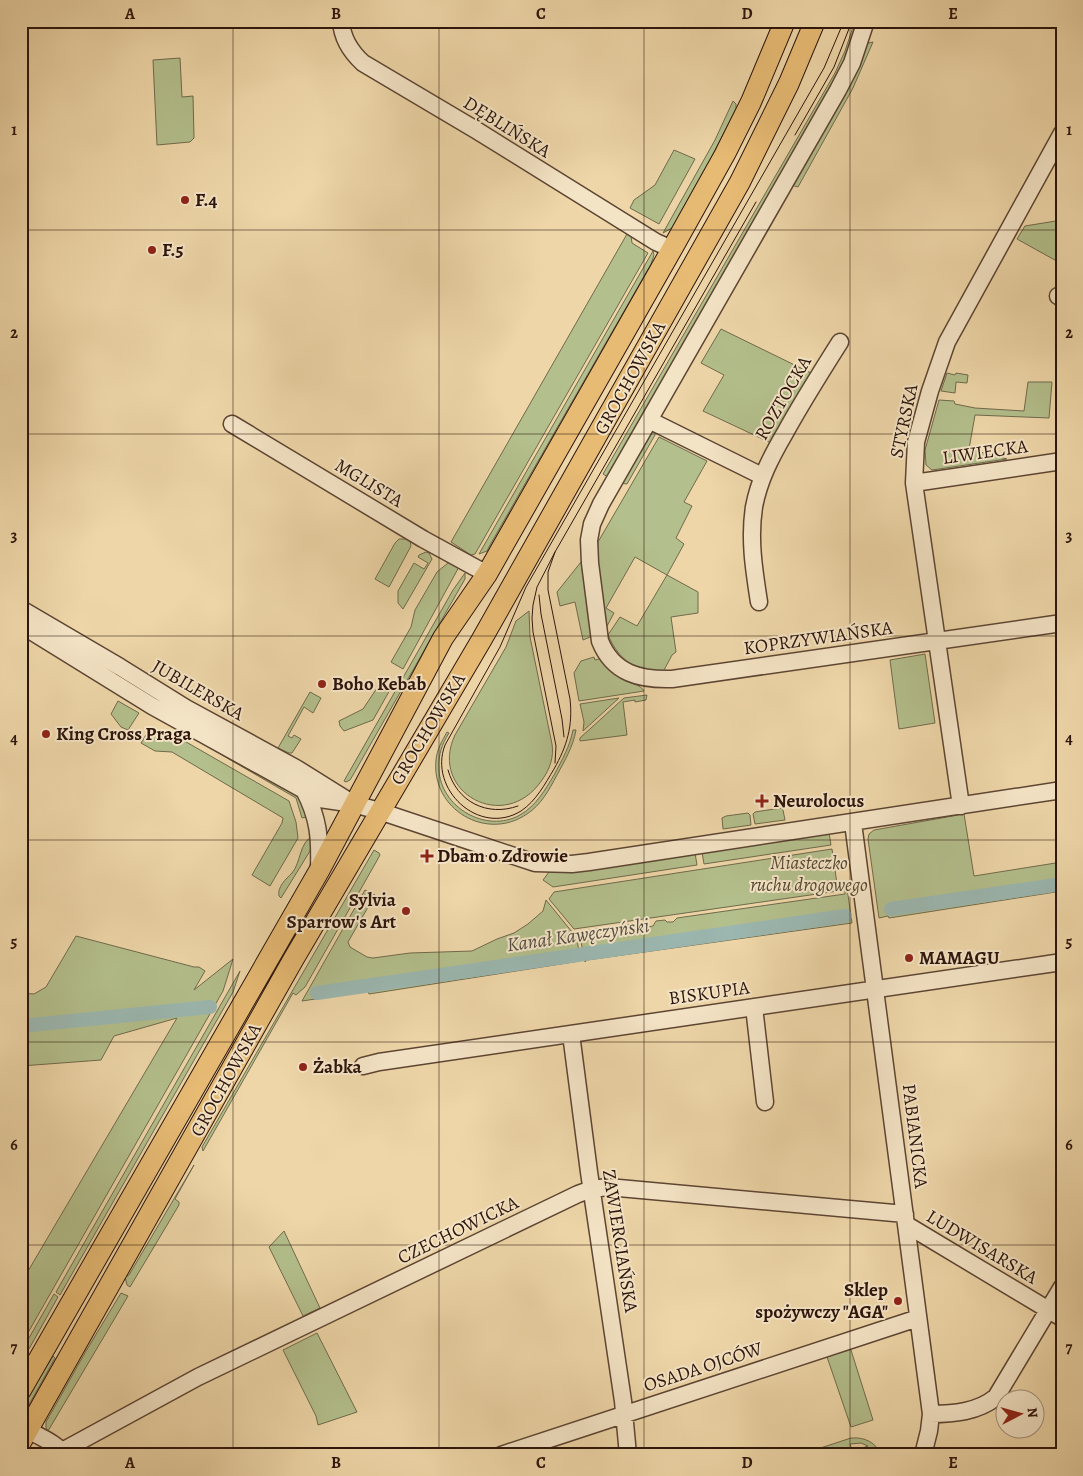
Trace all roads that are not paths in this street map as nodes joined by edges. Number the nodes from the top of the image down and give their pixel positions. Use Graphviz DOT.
graph roads {
  1 [pos="340,21"];
  2 [pos="785,21"];
  3 [pos="815,21"];
  4 [pos="866,21"];
  5 [pos="1062,133"];
  6 [pos="672,249"];
  7 [pos="840,342"];
  8 [pos="649,420"];
  9 [pos="232,424"];
  10 [pos="1062,461"];
  11 [pos="762,476"];
  12 [pos="914,483"];
  13 [pos="487,574"];
  14 [pos="759,602"];
  15 [pos="21,610"];
  16 [pos="1062,623"];
  17 [pos="21,625"];
  18 [pos="599,636"];
  19 [pos="936,642"];
  20 [pos="304,790"];
  21 [pos="1062,790"];
  22 [pos="354,804"];
  23 [pos="961,806"];
  24 [pos="379,812"];
  25 [pos="853,823"];
  26 [pos="318,871"];
  27 [pos="1062,962"];
  28 [pos="876,989"];
  29 [pos="754,1007"];
  30 [pos="571,1034"];
  31 [pos="363,1066"];
  32 [pos="765,1102"];
  33 [pos="592,1189"];
  34 [pos="906,1219"];
  35 [pos="1062,1288"];
  36 [pos="1055,1314"];
  37 [pos="918,1318"];
  38 [pos="27,1368"];
  39 [pos="21,1390"];
  40 [pos="930,1414"];
  41 [pos="624,1415"];
  42 [pos="25,1436"];
  43 [pos="63,1453"];
  44 [pos="501,1455"];
  45 [pos="628,1455"];
  46 [pos="923,1455"];
  1 -- 6 [label="street, DĘBLIŃSKA"];
  2 -- 6 [label="main road, GROCHOWSKA"];
  3 -- 24 [label="main road, GROCHOWSKA"];
  4 -- 8 [label="street, GROCHOWSKA"];
  5 -- 12 [label="street, STYRSKA"];
  6 -- 13 [label="main road, GROCHOWSKA"];
  7 -- 11 [label="street, ROZTOCKA"];
  8 -- 11 [label="street"];
  8 -- 18 [label="street, GROCHOWSKA"];
  9 -- 13 [label="street, MGLISTA"];
  10 -- 12 [label="street, LIWIECKA"];
  11 -- 14 [label="street, ROZTOCKA"];
  12 -- 19 [label="street, STYRSKA"];
  13 -- 22 [label="main road, GROCHOWSKA"];
  15 -- 22 [label="street, JUBILERSKA"];
  16 -- 19 [label="street, KOPRZYWIAŃSKA"];
  17 -- 20 [label="street, JUBILERSKA"];
  18 -- 19 [label="street, KOPRZYWIAŃSKA"];
  19 -- 23 [label="street, STYRSKA"];
  20 -- 22 [label="street, JUBILERSKA"];
  20 -- 26 [label="street"];
  21 -- 23 [label="street, JUBILERSKA"];
  22 -- 24 [label="street, JUBILERSKA"];
  22 -- 26 [label="main road, GROCHOWSKA"];
  23 -- 25 [label="street, JUBILERSKA"];
  24 -- 25 [label="street, JUBILERSKA"];
  24 -- 42 [label="main road, GROCHOWSKA"];
  25 -- 28 [label="street, PABIANICKA"];
  26 -- 38 [label="main road, GROCHOWSKA"];
  27 -- 28 [label="street, BISKUPIA"];
  28 -- 29 [label="street, BISKUPIA"];
  28 -- 34 [label="street, PABIANICKA"];
  29 -- 30 [label="street, BISKUPIA"];
  29 -- 32 [label="street"];
  30 -- 31 [label="street, BISKUPIA"];
  30 -- 33 [label="street, ZAWIERCIAŃSKA"];
  33 -- 34 [label="street, CZECHOWICKA"];
  33 -- 41 [label="street, ZAWIERCIAŃSKA"];
  33 -- 43 [label="street, CZECHOWICKA"];
  34 -- 36 [label="street, LUDWISARSKA"];
  34 -- 37 [label="street, PABIANICKA"];
  35 -- 36 [label="street"];
  36 -- 40 [label="street"];
  37 -- 40 [label="street, PABIANICKA"];
  37 -- 41 [label="street, OSADA OJCÓW"];
  38 -- 39 [label="main road, GROCHOWSKA"];
  40 -- 46 [label="street, PABIANICKA"];
  41 -- 44 [label="street, OSADA OJCÓW"];
  41 -- 45 [label="street, ZAWIERCIAŃSKA"];
  42 -- 43 [label="street"];
}
